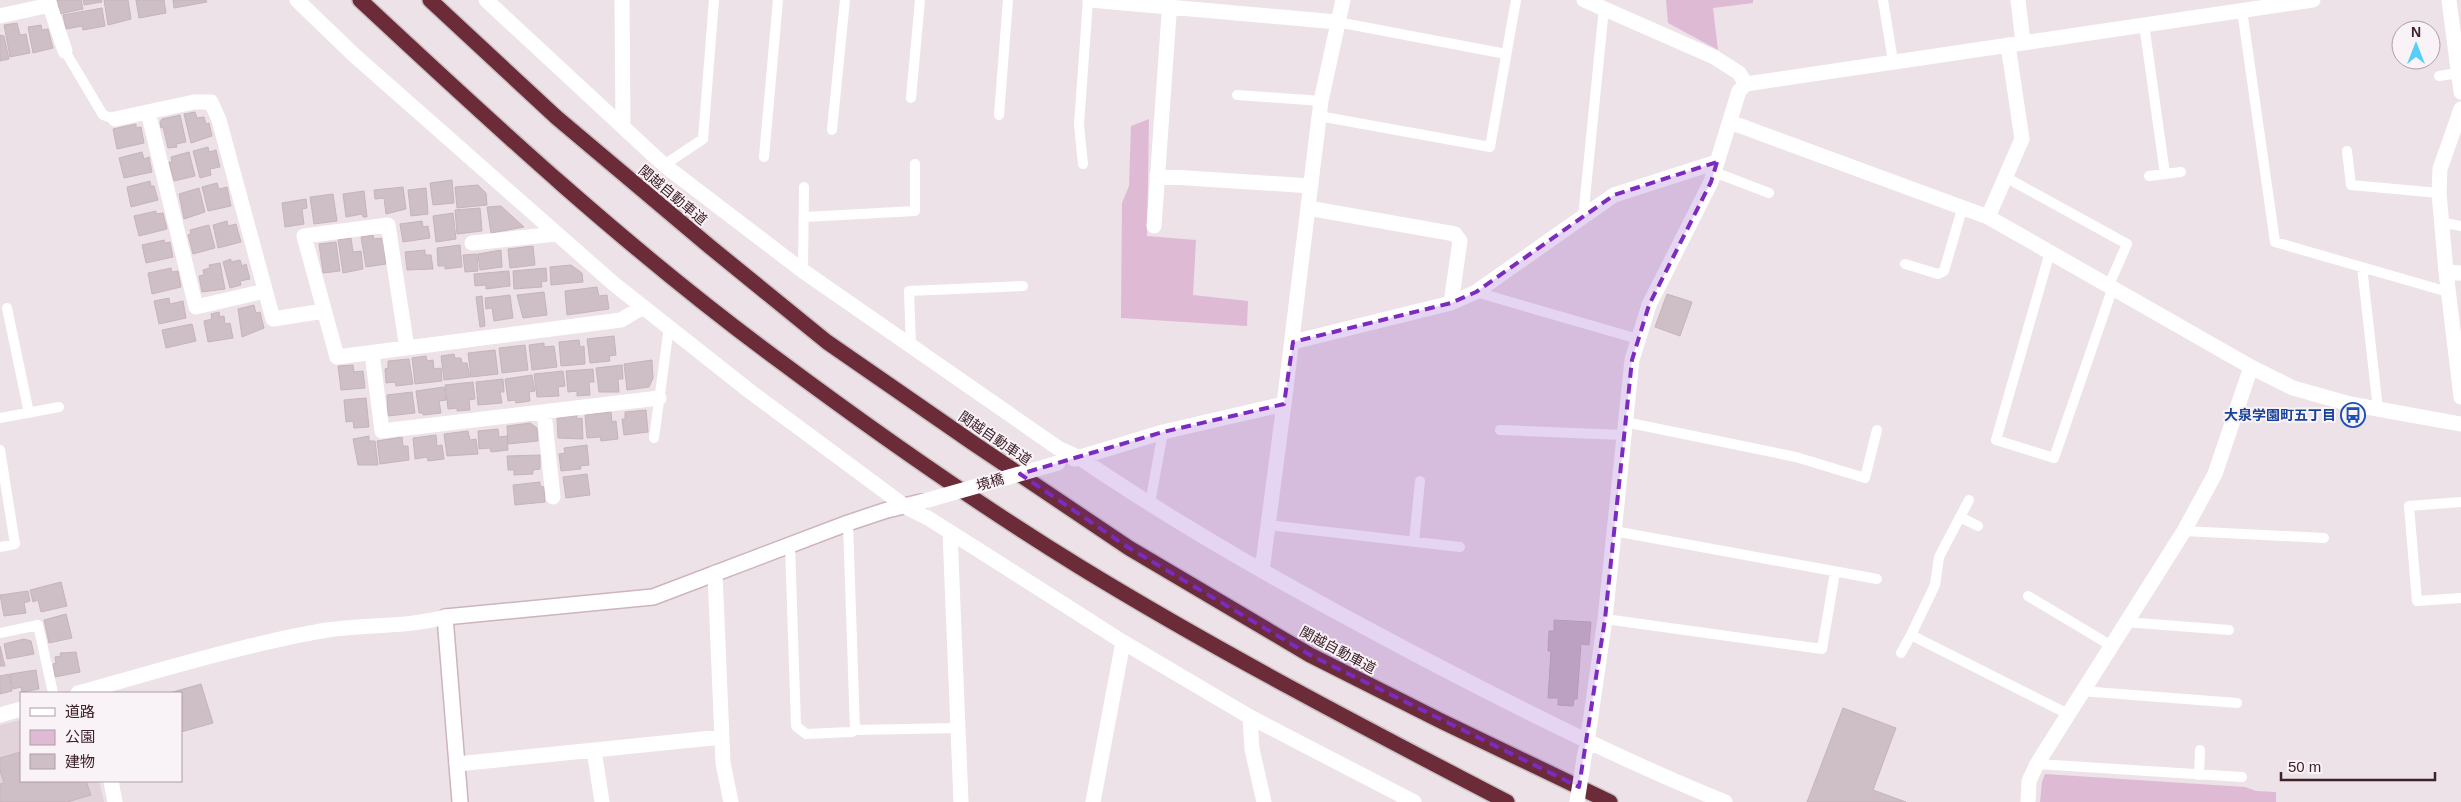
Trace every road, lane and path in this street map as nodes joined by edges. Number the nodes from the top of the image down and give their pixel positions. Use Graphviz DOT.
graph roads {
  1 [pos="297,0"];
  2 [pos="360,0"];
  3 [pos="430,0"];
  4 [pos="486,0"];
  5 [pos="622,0"];
  6 [pos="714,0"];
  7 [pos="778,0"];
  8 [pos="845,0"];
  9 [pos="920,0"];
  10 [pos="1008,0"];
  11 [pos="1089,0"];
  12 [pos="1343,0"];
  13 [pos="1516,0"];
  14 [pos="1584,0"];
  15 [pos="1883,0"];
  16 [pos="2018,0"];
  17 [pos="2313,0"];
  18 [pos="2449,0"];
  19 [pos="49,3"];
  20 [pos="1170,4"];
  21 [pos="1604,8"];
  22 [pos="2242,10"];
  23 [pos="0,16"];
  24 [pos="1337,22"];
  25 [pos="2144,24"];
  26 [pos="2016,44"];
  27 [pos="65,51"];
  28 [pos="1506,54"];
  29 [pos="1893,61"];
  30 [pos="2458,73"];
  31 [pos="2439,76"];
  32 [pos="1746,84"];
  33 [pos="2461,92"];
  34 [pos="1237,95"];
  35 [pos="910,98"];
  36 [pos="1321,101"];
  37 [pos="2461,109"];
  38 [pos="148,112"];
  39 [pos="999,115"];
  40 [pos="1319,116"];
  41 [pos="115,119"];
  42 [pos="1730,122"];
  43 [pos="623,127"];
  44 [pos="2458,129"];
  45 [pos="832,130"];
  46 [pos="2346,151"];
  47 [pos="764,157"];
  48 [pos="915,164"];
  49 [pos="1083,164"];
  50 [pos="664,165"];
  51 [pos="1715,167"];
  52 [pos="2181,172"];
  53 [pos="2165,174"];
  54 [pos="1157,176"];
  55 [pos="2149,176"];
  56 [pos="2007,178"];
  57 [pos="1311,186"];
  58 [pos="804,187"];
  59 [pos="1769,193"];
  60 [pos="2439,193"];
  61 [pos="1963,206"];
  62 [pos="1308,208"];
  63 [pos="805,217"];
  64 [pos="1988,217"];
  65 [pos="1583,218"];
  66 [pos="2440,222"];
  67 [pos="1154,226"];
  68 [pos="2461,226"];
  69 [pos="556,234"];
  70 [pos="472,243"];
  71 [pos="2050,252"];
  72 [pos="1905,264"];
  73 [pos="2362,267"];
  74 [pos="803,271"];
  75 [pos="2453,272"];
  76 [pos="1023,286"];
  77 [pos="2111,286"];
  78 [pos="265,291"];
  79 [pos="1476,292"];
  80 [pos="2448,292"];
  81 [pos="1451,304"];
  82 [pos="643,307"];
  83 [pos="7,308"];
  84 [pos="324,311"];
  85 [pos="668,327"];
  86 [pos="1638,339"];
  87 [pos="1293,342"];
  88 [pos="910,345"];
  89 [pos="406,348"];
  90 [pos="372,353"];
  91 [pos="2251,367"];
  92 [pos="659,398"];
  93 [pos="2461,398"];
  94 [pos="1284,404"];
  95 [pos="59,407"];
  96 [pos="2378,409"];
  97 [pos="544,412"];
  98 [pos="29,413"];
  99 [pos="0,418"];
  100 [pos="2461,424"];
  101 [pos="1624,429"];
  102 [pos="1500,430"];
  103 [pos="1877,430"];
  104 [pos="1163,432"];
  105 [pos="654,438"];
  106 [pos="0,450"];
  107 [pos="1080,458"];
  108 [pos="1420,481"];
  109 [pos="553,497"];
  110 [pos="1969,500"];
  111 [pos="2461,502"];
  112 [pos="1150,503"];
  113 [pos="906,507"];
  114 [pos="1960,517"];
  115 [pos="848,523"];
  116 [pos="1268,525"];
  117 [pos="1978,526"];
  118 [pos="1614,530"];
  119 [pos="2184,530"];
  120 [pos="950,532"];
  121 [pos="2324,538"];
  122 [pos="1414,542"];
  123 [pos="790,545"];
  124 [pos="0,547"];
  125 [pos="1460,547"];
  126 [pos="1262,571"];
  127 [pos="1835,572"];
  128 [pos="716,574"];
  129 [pos="1877,579"];
  130 [pos="2028,596"];
  131 [pos="2461,598"];
  132 [pos="445,618"];
  133 [pos="1605,619"];
  134 [pos="2124,622"];
  135 [pos="2229,630"];
  136 [pos="0,633"];
  137 [pos="1911,635"];
  138 [pos="1123,642"];
  139 [pos="2110,645"];
  140 [pos="1901,653"];
  141 [pos="2082,691"];
  142 [pos="53,692"];
  143 [pos="86,692"];
  144 [pos="2237,703"];
  145 [pos="20,709"];
  146 [pos="2068,714"];
  147 [pos="0,715"];
  148 [pos="1250,717"];
  149 [pos="958,728"];
  150 [pos="855,730"];
  151 [pos="722,737"];
  152 [pos="1586,747"];
  153 [pos="594,750"];
  154 [pos="2200,750"];
  155 [pos="457,764"];
  156 [pos="2037,764"];
  157 [pos="2199,775"];
  158 [pos="2242,777"];
  159 [pos="110,782"];
  160 [pos="115,802"];
  161 [pos="460,802"];
  162 [pos="602,802"];
  163 [pos="731,802"];
  164 [pos="961,802"];
  165 [pos="1093,802"];
  166 [pos="1264,802"];
  167 [pos="1414,802"];
  168 [pos="1507,802"];
  169 [pos="1577,802"];
  170 [pos="1610,802"];
  171 [pos="1725,802"];
  172 [pos="2028,802"];
  1 -- 69 [label="street"];
  2 -- 168 [label="highway"];
  3 -- 170 [label="highway, 関越自動車道"];
  4 -- 43 [label="street"];
  5 -- 43 [label="street"];
  6 -- 50 [label="lane"];
  7 -- 47 [label="lane"];
  8 -- 45 [label="lane"];
  9 -- 35 [label="lane"];
  10 -- 39 [label="lane"];
  11 -- 20 [label="street"];
  11 -- 49 [label="lane"];
  12 -- 24 [label="street"];
  13 -- 28 [label="lane"];
  14 -- 21 [label="street"];
  15 -- 29 [label="lane"];
  16 -- 26 [label="street"];
  17 -- 22 [label="street"];
  18 -- 30 [label="street"];
  19 -- 23 [label="street"];
  19 -- 27 [label="street"];
  20 -- 24 [label="street"];
  20 -- 54 [label="street"];
  21 -- 32 [label="street"];
  21 -- 65 [label="lane"];
  22 -- 25 [label="street"];
  22 -- 73 [label="lane"];
  24 -- 28 [label="lane"];
  24 -- 36 [label="street"];
  25 -- 26 [label="street"];
  25 -- 53 [label="lane"];
  26 -- 29 [label="street"];
  26 -- 56 [label="street"];
  27 -- 41 [label="lane"];
  28 -- 40 [label="lane"];
  29 -- 32 [label="street"];
  30 -- 31 [label="lane"];
  30 -- 33 [label="street"];
  32 -- 42 [label="street"];
  34 -- 36 [label="lane"];
  36 -- 40 [label="street"];
  37 -- 44 [label="street"];
  38 -- 41 [label="street"];
  38 -- 78 [label="street"];
  38 -- 78 [label="street"];
  40 -- 57 [label="street"];
  42 -- 51 [label="street"];
  42 -- 61 [label="street"];
  43 -- 50 [label="street"];
  44 -- 60 [label="street"];
  46 -- 60 [label="lane"];
  48 -- 63 [label="lane"];
  50 -- 74 [label="street"];
  51 -- 59 [label="lane"];
  51 -- 65 [label="street"];
  51 -- 86 [label="street"];
  52 -- 53 [label="lane"];
  53 -- 55 [label="lane"];
  54 -- 57 [label="street"];
  54 -- 67 [label="street"];
  56 -- 64 [label="street"];
  56 -- 77 [label="lane"];
  57 -- 62 [label="street"];
  58 -- 63 [label="lane"];
  60 -- 66 [label="street"];
  61 -- 64 [label="street"];
  61 -- 72 [label="lane"];
  62 -- 81 [label="street"];
  62 -- 87 [label="street"];
  63 -- 74 [label="lane"];
  64 -- 71 [label="street"];
  65 -- 79 [label="street"];
  66 -- 68 [label="lane"];
  66 -- 75 [label="street"];
  69 -- 70 [label="street"];
  69 -- 82 [label="street"];
  71 -- 77 [label="street"];
  71 -- 77 [label="lane"];
  73 -- 80 [label="lane"];
  73 -- 96 [label="lane"];
  74 -- 88 [label="street"];
  75 -- 80 [label="street"];
  76 -- 88 [label="lane"];
  77 -- 91 [label="street"];
  78 -- 84 [label="street"];
  79 -- 81 [label="street"];
  79 -- 86 [label="lane"];
  80 -- 93 [label="street"];
  81 -- 87 [label="street"];
  82 -- 85 [label="street"];
  82 -- 89 [label="street"];
  83 -- 98 [label="lane"];
  84 -- 89 [label="street"];
  84 -- 90 [label="street"];
  85 -- 92 [label="lane"];
  85 -- 113 [label="street"];
  86 -- 101 [label="street"];
  87 -- 94 [label="street"];
  88 -- 107 [label="street"];
  89 -- 90 [label="street"];
  90 -- 97 [label="street"];
  91 -- 96 [label="street"];
  91 -- 119 [label="street"];
  92 -- 97 [label="street"];
  92 -- 105 [label="lane"];
  94 -- 104 [label="street, 境橋"];
  94 -- 116 [label="street"];
  95 -- 98 [label="lane"];
  96 -- 100 [label="street"];
  97 -- 109 [label="street"];
  98 -- 99 [label="lane"];
  101 -- 102 [label="lane"];
  101 -- 103 [label="lane"];
  101 -- 118 [label="street"];
  104 -- 107 [label="street, 境橋"];
  104 -- 112 [label="lane"];
  106 -- 124 [label="lane"];
  107 -- 112 [label="street"];
  107 -- 113 [label="street, 境橋, bridge"];
  108 -- 122 [label="lane"];
  110 -- 114 [label="lane"];
  111 -- 131 [label="lane"];
  112 -- 126 [label="street"];
  113 -- 115 [label="street, 境橋"];
  113 -- 120 [label="street"];
  114 -- 117 [label="lane"];
  114 -- 137 [label="lane"];
  115 -- 123 [label="street, 境橋"];
  115 -- 150 [label="lane"];
  116 -- 122 [label="lane"];
  116 -- 126 [label="street"];
  118 -- 127 [label="lane"];
  118 -- 133 [label="street"];
  119 -- 121 [label="lane"];
  119 -- 134 [label="street"];
  120 -- 138 [label="street"];
  120 -- 149 [label="street"];
  122 -- 125 [label="lane"];
  123 -- 128 [label="street, 境橋"];
  123 -- 150 [label="lane"];
  126 -- 152 [label="street"];
  127 -- 129 [label="lane"];
  127 -- 133 [label="lane"];
  128 -- 132 [label="street, 境橋"];
  128 -- 151 [label="street"];
  130 -- 139 [label="lane"];
  132 -- 143 [label="street, 境橋"];
  132 -- 155 [label="street"];
  133 -- 152 [label="street"];
  134 -- 135 [label="lane"];
  134 -- 139 [label="street"];
  136 -- 142 [label="lane"];
  137 -- 140 [label="lane"];
  137 -- 146 [label="lane"];
  138 -- 148 [label="street"];
  138 -- 165 [label="street"];
  139 -- 141 [label="street"];
  141 -- 144 [label="lane"];
  141 -- 146 [label="street"];
  145 -- 147 [label="street"];
  146 -- 156 [label="street"];
  148 -- 166 [label="street"];
  148 -- 167 [label="street"];
  149 -- 150 [label="lane"];
  149 -- 164 [label="street"];
  151 -- 153 [label="street"];
  151 -- 163 [label="street"];
  152 -- 169 [label="street, bridge"];
  152 -- 171 [label="street"];
  153 -- 155 [label="street"];
  153 -- 162 [label="street"];
  154 -- 157 [label="lane"];
  155 -- 161 [label="street"];
  156 -- 157 [label="lane"];
  156 -- 172 [label="street"];
  157 -- 158 [label="lane"];
  159 -- 160 [label="street"];
}
